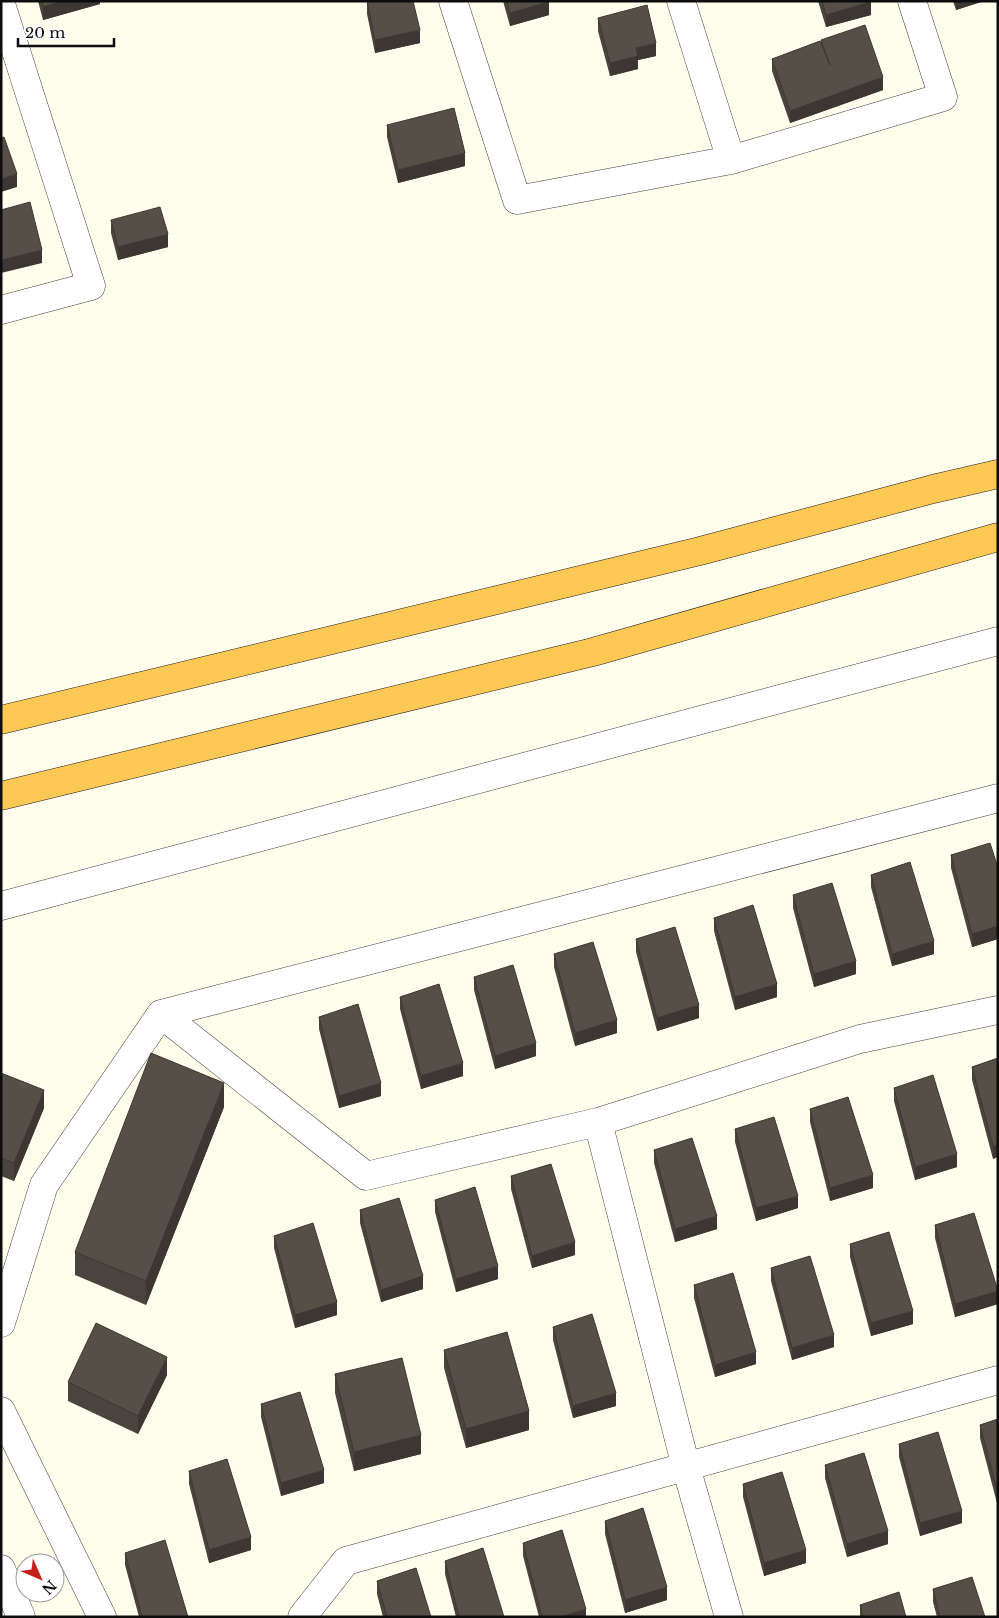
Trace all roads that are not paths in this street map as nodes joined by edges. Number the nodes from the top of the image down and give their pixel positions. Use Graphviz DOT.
graph roads {
  1 [pos="453,1"];
  2 [pos="681,1"];
  3 [pos="912,1"];
  4 [pos="1,4"];
  5 [pos="7,46"];
  6 [pos="731,160"];
  7 [pos="1,310"];
  8 [pos="998,474"];
  9 [pos="998,537"];
  10 [pos="998,641"];
  11 [pos="1,720"];
  12 [pos="1,796"];
  13 [pos="998,798"];
  14 [pos="1,906"];
  15 [pos="998,1010"];
  16 [pos="161,1014"];
  17 [pos="598,1122"];
  18 [pos="1,1324"];
  19 [pos="998,1380"];
  20 [pos="1,1412"];
  21 [pos="686,1467"];
  22 [pos="1,1568"];
  23 [pos="21,1617"];
  24 [pos="102,1617"];
  25 [pos="302,1617"];
  26 [pos="729,1617"];
  1 -- 6 [label="street"];
  2 -- 6 [label="street"];
  3 -- 6 [label="street"];
  4 -- 5 [label="street"];
  5 -- 7 [label="street"];
  8 -- 11 [label="highway"];
  9 -- 12 [label="highway"];
  10 -- 14 [label="street"];
  13 -- 16 [label="street"];
  15 -- 17 [label="street"];
  16 -- 17 [label="street"];
  16 -- 18 [label="street"];
  17 -- 21 [label="street"];
  19 -- 21 [label="street"];
  20 -- 24 [label="street"];
  21 -- 25 [label="street"];
  21 -- 26 [label="street"];
  22 -- 23 [label="street"];
}
